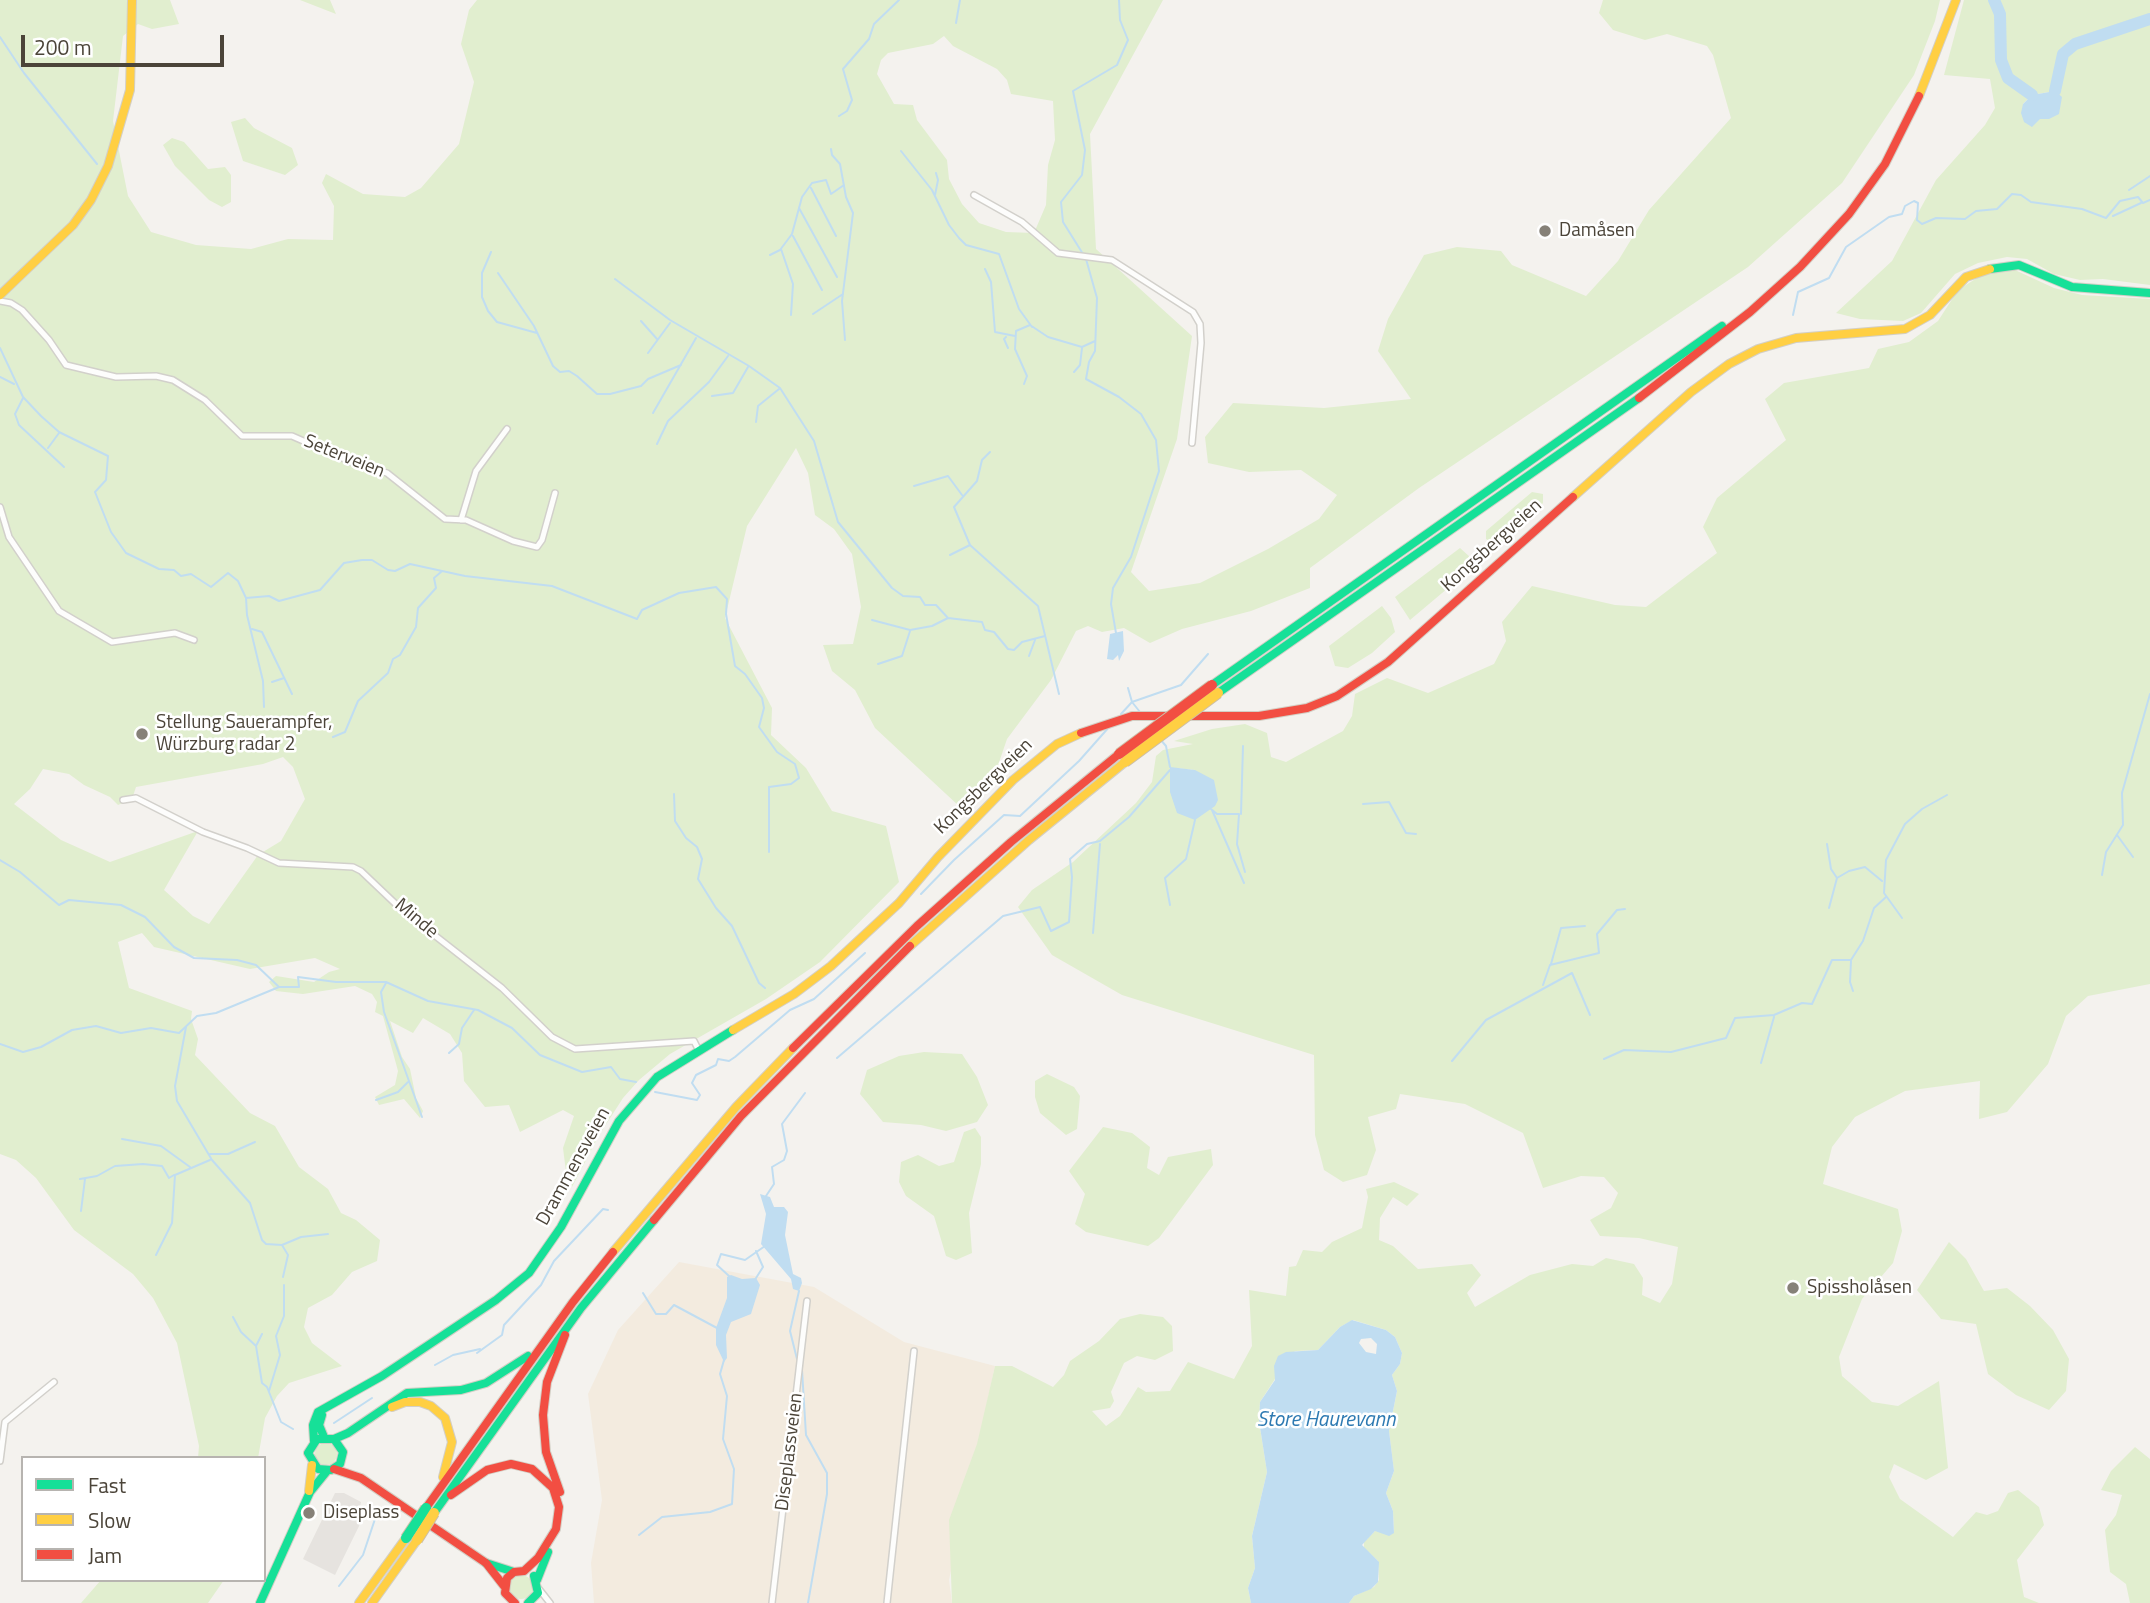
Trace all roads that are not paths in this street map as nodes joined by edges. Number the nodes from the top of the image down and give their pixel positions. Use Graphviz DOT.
graph roads {
  1 [pos="132,0"];
  2 [pos="1956,0"];
  3 [pos="974,195"];
  4 [pos="2150,293"];
  5 [pos="0,295"];
  6 [pos="0,301"];
  7 [pos="507,429"];
  8 [pos="1192,443"];
  9 [pos="555,492"];
  10 [pos="0,507"];
  11 [pos="461,520"];
  12 [pos="194,640"];
  13 [pos="1122,758"];
  14 [pos="123,800"];
  15 [pos="884,919"];
  16 [pos="696,1045"];
  17 [pos="807,1301"];
  18 [pos="570,1322"];
  19 [pos="538,1348"];
  20 [pos="915,1351"];
  21 [pos="54,1382"];
  22 [pos="324,1439"];
  23 [pos="342,1454"];
  24 [pos="0,1461"];
  25 [pos="312,1465"];
  26 [pos="331,1470"];
  27 [pos="361,1478"];
  28 [pos="440,1487"];
  29 [pos="310,1492"];
  30 [pos="442,1502"];
  31 [pos="430,1511"];
  32 [pos="410,1541"];
  33 [pos="486,1563"];
  34 [pos="519,1571"];
  35 [pos="538,1584"];
  36 [pos="504,1586"];
  37 [pos="260,1603"];
  38 [pos="359,1603"];
  39 [pos="372,1603"];
  40 [pos="514,1603"];
  41 [pos="528,1603"];
  42 [pos="550,1603"];
  43 [pos="772,1603"];
  44 [pos="887,1603"];
  1 -- 5 [label="main road"];
  2 -- 13 [label="main road, bridge"];
  3 -- 8 [label="street"];
  4 -- 15 [label="main road, Kongsbergveien"];
  6 -- 11 [label="street, Seterveien"];
  7 -- 11 [label="street"];
  9 -- 11 [label="street, Seterveien"];
  10 -- 12 [label="street"];
  13 -- 18 [label="main road"];
  13 -- 19 [label="main road"];
  14 -- 16 [label="street, Minde"];
  15 -- 16 [label="main road, Drammensveien"];
  16 -- 22 [label="main road, Drammensveien"];
  17 -- 43 [label="street, Diseplassveien"];
  18 -- 30 [label="main road"];
  18 -- 35 [label="main road"];
  19 -- 22 [label="main road"];
  19 -- 28 [label="main road"];
  20 -- 44 [label="street"];
  21 -- 24 [label="street"];
  22 -- 23 [label="main road"];
  22 -- 25 [label="main road, Drammensveien"];
  23 -- 26 [label="main road"];
  23 -- 27 [label="main road"];
  23 -- 28 [label="main road"];
  25 -- 26 [label="main road"];
  25 -- 29 [label="main road"];
  26 -- 27 [label="main road"];
  26 -- 29 [label="main road"];
  27 -- 33 [label="main road"];
  28 -- 31 [label="main road"];
  29 -- 37 [label="main road"];
  30 -- 31 [label="main road"];
  30 -- 34 [label="main road"];
  31 -- 32 [label="main road, bridge"];
  32 -- 38 [label="main road"];
  32 -- 39 [label="main road"];
  33 -- 34 [label="main road"];
  33 -- 36 [label="main road"];
  34 -- 35 [label="main road"];
  34 -- 36 [label="main road"];
  35 -- 41 [label="main road"];
  35 -- 42 [label="street"];
  36 -- 40 [label="main road"];
}
